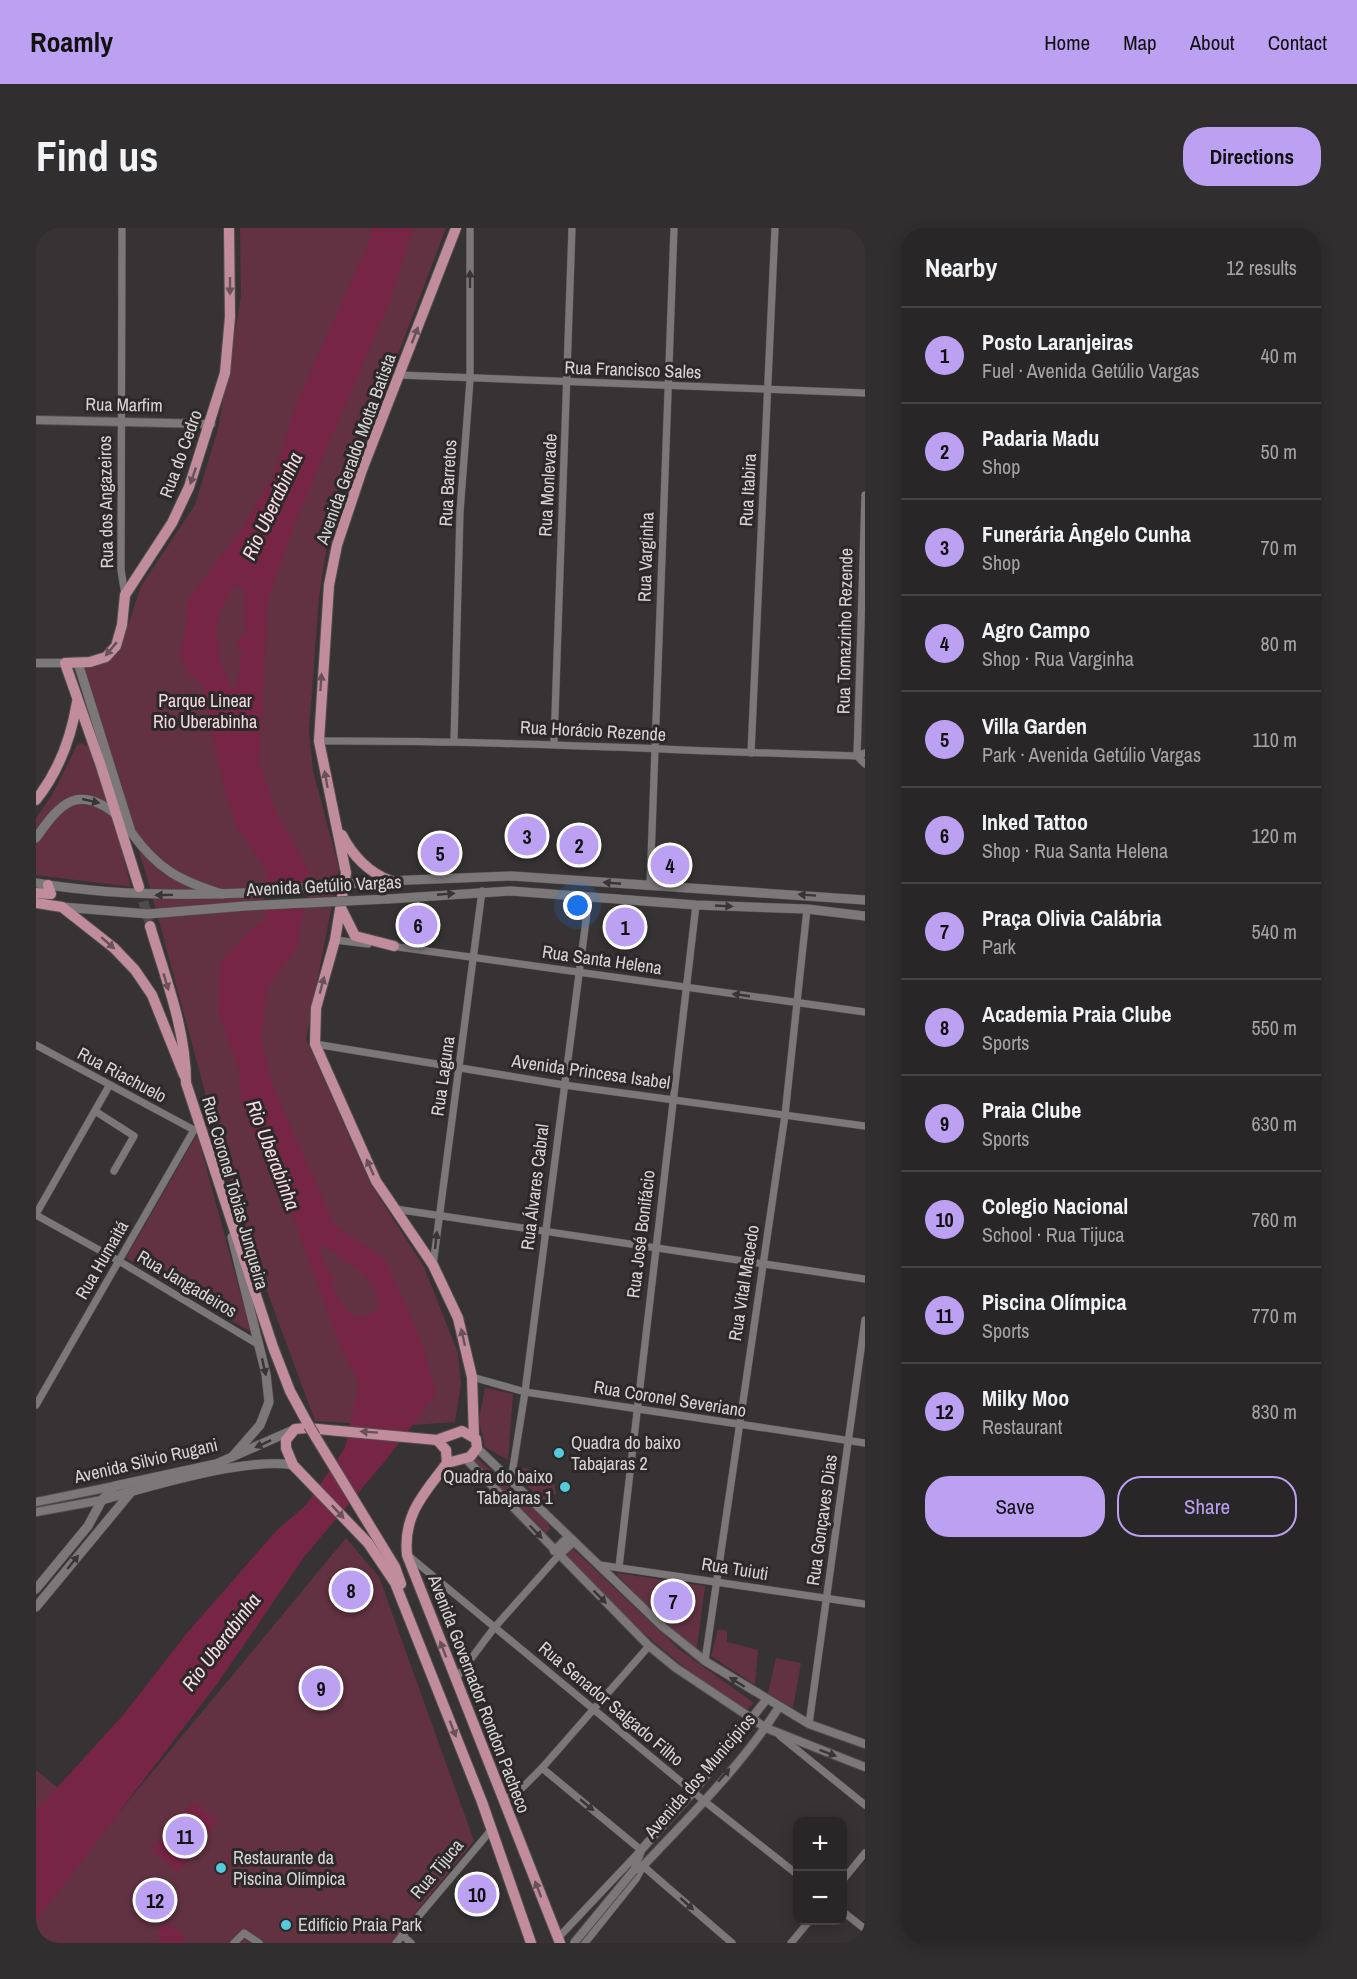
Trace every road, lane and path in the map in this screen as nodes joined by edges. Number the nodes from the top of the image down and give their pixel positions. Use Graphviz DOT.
graph roads {
  1 [pos="122,228"];
  2 [pos="229,228"];
  3 [pos="456,228"];
  4 [pos="470,228"];
  5 [pos="572,228"];
  6 [pos="674,228"];
  7 [pos="775,228"];
  8 [pos="399,375"];
  9 [pos="470,380"];
  10 [pos="568,383"];
  11 [pos="668,387"];
  12 [pos="768,391"];
  13 [pos="865,393"];
  14 [pos="36,420"];
  15 [pos="120,421"];
  16 [pos="211,424"];
  17 [pos="865,495"];
  18 [pos="125,595"];
  19 [pos="36,663"];
  20 [pos="65,663"];
  21 [pos="78,663"];
  22 [pos="77,702"];
  23 [pos="454,740"];
  24 [pos="319,741"];
  25 [pos="554,743"];
  26 [pos="656,749"];
  27 [pos="751,753"];
  28 [pos="861,754"];
  29 [pos="865,764"];
  30 [pos="36,800"];
  31 [pos="333,812"];
  32 [pos="117,815"];
  33 [pos="36,838"];
  34 [pos="512,876"];
  35 [pos="36,878"];
  36 [pos="387,881"];
  37 [pos="43,884"];
  38 [pos="650,886"];
  39 [pos="139,887"];
  40 [pos="482,891"];
  41 [pos="511,891"];
  42 [pos="36,893"];
  43 [pos="770,893"];
  44 [pos="222,894"];
  45 [pos="589,897"];
  46 [pos="855,898"];
  47 [pos="865,900"];
  48 [pos="36,903"];
  49 [pos="696,905"];
  50 [pos="62,907"];
  51 [pos="340,908"];
  52 [pos="770,908"];
  53 [pos="807,909"];
  54 [pos="853,913"];
  55 [pos="865,916"];
  56 [pos="150,926"];
  57 [pos="335,940"];
  58 [pos="394,946"];
  59 [pos="474,958"];
  60 [pos="580,973"];
  61 [pos="687,987"];
  62 [pos="799,1003"];
  63 [pos="865,1012"];
  64 [pos="315,1044"];
  65 [pos="36,1045"];
  66 [pos="459,1069"];
  67 [pos="186,1083"];
  68 [pos="564,1085"];
  69 [pos="109,1086"];
  70 [pos="673,1098"];
  71 [pos="95,1111"];
  72 [pos="785,1115"];
  73 [pos="865,1126"];
  74 [pos="198,1129"];
  75 [pos="214,1167"];
  76 [pos="114,1171"];
  77 [pos="396,1209"];
  78 [pos="36,1214"];
  79 [pos="438,1215"];
  80 [pos="545,1232"];
  81 [pos="655,1248"];
  82 [pos="119,1261"];
  83 [pos="763,1264"];
  84 [pos="433,1265"];
  85 [pos="865,1279"];
  86 [pos="865,1320"];
  87 [pos="259,1345"];
  88 [pos="472,1377"];
  89 [pos="36,1386"];
  90 [pos="45,1391"];
  91 [pos="525,1392"];
  92 [pos="36,1406"];
  93 [pos="636,1409"];
  94 [pos="738,1426"];
  95 [pos="295,1429"];
  96 [pos="437,1440"];
  97 [pos="848,1441"];
  98 [pos="476,1442"];
  99 [pos="865,1443"];
  100 [pos="230,1459"];
  101 [pos="467,1460"];
  102 [pos="447,1463"];
  103 [pos="293,1466"];
  104 [pos="511,1480"];
  105 [pos="115,1486"];
  106 [pos="132,1491"];
  107 [pos="102,1500"];
  108 [pos="36,1502"];
  109 [pos="36,1512"];
  110 [pos="571,1539"];
  111 [pos="556,1553"];
  112 [pos="407,1555"];
  113 [pos="600,1565"];
  114 [pos="619,1567"];
  115 [pos="717,1581"];
  116 [pos="36,1589"];
  117 [pos="826,1599"];
  118 [pos="865,1604"];
  119 [pos="36,1607"];
  120 [pos="408,1616"];
  121 [pos="494,1628"];
  122 [pos="649,1646"];
  123 [pos="705,1661"];
  124 [pos="455,1681"];
  125 [pos="766,1700"];
  126 [pos="779,1707"];
  127 [pos="594,1708"];
  128 [pos="752,1720"];
  129 [pos="809,1724"];
  130 [pos="766,1728"];
  131 [pos="778,1734"];
  132 [pos="865,1744"];
  133 [pos="865,1767"];
  134 [pos="542,1768"];
  135 [pos="693,1792"];
  136 [pos="502,1799"];
  137 [pos="703,1800"];
  138 [pos="865,1805"];
  139 [pos="492,1829"];
  140 [pos="641,1850"];
  141 [pos="865,1853"];
  142 [pos="643,1866"];
  143 [pos="634,1870"];
  144 [pos="793,1871"];
  145 [pos="847,1876"];
  146 [pos="581,1914"];
  147 [pos="847,1914"];
  148 [pos="806,1925"];
  149 [pos="598,1926"];
  150 [pos="865,1929"];
  151 [pos="402,1935"];
  152 [pos="559,1940"];
  153 [pos="234,1943"];
  154 [pos="259,1943"];
  155 [pos="396,1943"];
  156 [pos="411,1943"];
  157 [pos="531,1943"];
  158 [pos="574,1943"];
  159 [pos="585,1943"];
  160 [pos="732,1943"];
  161 [pos="791,1943"];
  1 -- 15 [label="street, Rua dos Angazeiros"];
  2 -- 16 [label="main road, Rua do Cedro, one-way"];
  8 -- 3 [label="main road, Avenida Geraldo Motta Batista, one-way"];
  9 -- 4 [label="street, Rua Barretos, one-way"];
  5 -- 10 [label="street, Rua Monlevade"];
  6 -- 11 [label="street, Rua Varginha"];
  7 -- 12 [label="street, Rua Itabira"];
  8 -- 9 [label="street, Rua Francisco Sales"];
  24 -- 8 [label="main road, Avenida Geraldo Motta Batista, one-way"];
  9 -- 10 [label="street, Rua Francisco Sales"];
  9 -- 23 [label="street, Rua Barretos"];
  10 -- 11 [label="street, Rua Francisco Sales"];
  10 -- 25 [label="street, Rua Monlevade"];
  11 -- 12 [label="street, Rua Francisco Sales"];
  11 -- 26 [label="street, Rua Varginha"];
  12 -- 13 [label="street, Rua Francisco Sales"];
  12 -- 27 [label="street, Rua Itabira"];
  14 -- 15 [label="street, Rua Marfim"];
  15 -- 16 [label="street, Rua Marfim"];
  15 -- 18 [label="street, Rua dos Angazeiros"];
  16 -- 18 [label="main road, Rua do Cedro, one-way"];
  17 -- 28 [label="street, Rua Tomazinho Rezende"];
  18 -- 21 [label="main road, Rua do Cedro, one-way"];
  19 -- 20 [label="street"];
  20 -- 21 [label="main road"];
  20 -- 22 [label="main road"];
  21 -- 44 [label="main road"];
  22 -- 30 [label="main road"];
  22 -- 32 [label="main road"];
  23 -- 24 [label="street, Rua Horácio Rezende"];
  23 -- 25 [label="street, Rua Horácio Rezende"];
  31 -- 24 [label="main road, Avenida Geraldo Motta Batista, one-way"];
  25 -- 26 [label="street, Rua Horácio Rezende"];
  26 -- 27 [label="street, Rua Horácio Rezende"];
  26 -- 38 [label="street, Rua Varginha"];
  27 -- 28 [label="street, Rua Horácio Rezende"];
  28 -- 29 [label="street"];
  31 -- 36 [label="main road"];
  31 -- 51 [label="main road, Avenida Geraldo Motta Batista"];
  33 -- 32 [label="main road, one-way"];
  32 -- 39 [label="main road"];
  34 -- 36 [label="main road, Avenida Getúlio Vargas"];
  38 -- 34 [label="main road, Avenida Getúlio Vargas, one-way"];
  34 -- 41 [label="main road"];
  35 -- 37 [label="main road"];
  36 -- 44 [label="main road, Avenida Getúlio Vargas, bridge"];
  37 -- 42 [label="main road"];
  44 -- 37 [label="main road, Avenida Getúlio Vargas, one-way"];
  38 -- 43 [label="main road, Avenida Getúlio Vargas"];
  40 -- 41 [label="main road, Avenida Getúlio Vargas"];
  50 -- 40 [label="main road, Avenida Getúlio Vargas, one-way, bridge"];
  40 -- 59 [label="street, Rua Laguna"];
  41 -- 45 [label="main road, Avenida Getúlio Vargas"];
  46 -- 43 [label="main road, Avenida Getúlio Vargas, one-way"];
  43 -- 52 [label="main road"];
  45 -- 49 [label="main road, Avenida Getúlio Vargas"];
  45 -- 60 [label="street, Rua Álvares Cabral"];
  46 -- 47 [label="main road, Avenida Getúlio Vargas"];
  46 -- 54 [label="main road"];
  48 -- 50 [label="main road, Avenida Getúlio Vargas"];
  49 -- 52 [label="main road, Avenida Getúlio Vargas, one-way"];
  49 -- 61 [label="street, Rua José Bonifácio"];
  50 -- 67 [label="main road, one-way"];
  51 -- 57 [label="main road, Avenida Geraldo Motta Batista"];
  51 -- 58 [label="main road"];
  52 -- 53 [label="main road, Avenida Getúlio Vargas"];
  53 -- 54 [label="main road, Avenida Getúlio Vargas"];
  53 -- 62 [label="street, Rua Vital Macedo"];
  54 -- 55 [label="main road, Avenida Getúlio Vargas"];
  56 -- 67 [label="main road, Rua Coronel Tobias Junqueira, one-way"];
  57 -- 58 [label="street, Rua Santa Helena"];
  64 -- 57 [label="main road, Avenida Geraldo Motta Batista, one-way"];
  58 -- 59 [label="street, Rua Santa Helena"];
  59 -- 60 [label="street, Rua Santa Helena"];
  59 -- 66 [label="street, Rua Laguna"];
  60 -- 61 [label="street, Rua Santa Helena"];
  60 -- 68 [label="street, Rua Álvares Cabral"];
  62 -- 61 [label="street, Rua Santa Helena, one-way"];
  61 -- 70 [label="street, Rua José Bonifácio"];
  62 -- 63 [label="street, Rua Santa Helena"];
  62 -- 72 [label="street, Rua Vital Macedo"];
  64 -- 66 [label="street, Avenida Princesa Isabel"];
  77 -- 64 [label="main road, Avenida Geraldo Motta Batista, one-way"];
  65 -- 69 [label="street, Rua Riachuelo"];
  66 -- 68 [label="street, Avenida Princesa Isabel"];
  66 -- 79 [label="street, Rua Laguna"];
  67 -- 74 [label="main road, Rua Coronel Tobias Junqueira"];
  68 -- 70 [label="street, Avenida Princesa Isabel"];
  68 -- 80 [label="street, Rua Álvares Cabral"];
  69 -- 71 [label="street"];
  69 -- 74 [label="street, Rua Riachuelo"];
  70 -- 72 [label="street, Avenida Princesa Isabel"];
  70 -- 81 [label="street, Rua José Bonifácio"];
  71 -- 76 [label="street"];
  71 -- 78 [label="street"];
  72 -- 73 [label="street, Avenida Princesa Isabel"];
  72 -- 83 [label="street, Rua Vital Macedo"];
  74 -- 75 [label="main road, Rua Coronel Tobias Junqueira"];
  74 -- 82 [label="street, Rua Humaitá"];
  75 -- 87 [label="main road, Rua Coronel Tobias Junqueira"];
  75 -- 120 [label="main road"];
  77 -- 79 [label="street"];
  77 -- 84 [label="main road, Avenida Geraldo Motta Batista"];
  78 -- 82 [label="street, Rua Jangadeiros"];
  79 -- 80 [label="street"];
  84 -- 79 [label="street, Rua Laguna, one-way"];
  80 -- 81 [label="street"];
  80 -- 91 [label="street, Rua Álvares Cabral"];
  81 -- 83 [label="street"];
  81 -- 93 [label="street, Rua José Bonifácio"];
  82 -- 87 [label="street, Rua Jangadeiros"];
  82 -- 90 [label="street, Rua Humaitá"];
  83 -- 85 [label="street"];
  83 -- 94 [label="street, Rua Vital Macedo"];
  88 -- 84 [label="main road, Avenida Geraldo Motta Batista, one-way"];
  86 -- 97 [label="street, Rua Gonçaves Dias"];
  87 -- 100 [label="main road, Rua Coronel Tobias Junqueira, one-way"];
  88 -- 91 [label="street, Rua Coronel Severiano"];
  88 -- 98 [label="main road, Avenida Geraldo Motta Batista"];
  89 -- 90 [label="street"];
  90 -- 92 [label="street, Rua Humaitá"];
  91 -- 93 [label="street, Rua Coronel Severiano"];
  91 -- 104 [label="street, Rua Álvares Cabral"];
  93 -- 94 [label="street, Rua Coronel Severiano"];
  93 -- 114 [label="street, Rua José Bonifácio"];
  94 -- 97 [label="street, Rua Coronel Severiano"];
  94 -- 115 [label="street, Rua Vital Macedo"];
  96 -- 95 [label="main road, Avenida Silvio Rugani, one-way"];
  95 -- 100 [label="main road, Avenida Silvio Rugani, one-way"];
  95 -- 103 [label="main road"];
  96 -- 98 [label="main road"];
  96 -- 102 [label="main road"];
  97 -- 99 [label="street, Rua Coronel Severiano"];
  97 -- 117 [label="street, Rua Gonçaves Dias"];
  98 -- 101 [label="main road"];
  98 -- 104 [label="street"];
  100 -- 105 [label="main road, Avenida Silvio Rugani"];
  101 -- 102 [label="main road"];
  101 -- 111 [label="street, one-way"];
  102 -- 112 [label="main road, Avenida Governador Rondon Pacheco"];
  103 -- 106 [label="main road, Avenida Silvio Rugani"];
  103 -- 120 [label="main road, Avenida Governador Rondon Pacheco, one-way"];
  104 -- 110 [label="street"];
  105 -- 107 [label="main road"];
  105 -- 108 [label="street, Avenida Silvio Rugani"];
  106 -- 107 [label="main road, Avenida Silvio Rugani"];
  119 -- 106 [label="main road, one-way"];
  107 -- 109 [label="street, Avenida Silvio Rugani"];
  107 -- 116 [label="main road"];
  110 -- 111 [label="street"];
  110 -- 113 [label="street"];
  111 -- 121 [label="street"];
  111 -- 122 [label="street, one-way"];
  112 -- 121 [label="street, Rua Senador Salgado Filho"];
  124 -- 112 [label="main road, Avenida Governador Rondon Pacheco, one-way"];
  113 -- 114 [label="street, Rua Tuiuti"];
  113 -- 123 [label="street"];
  114 -- 115 [label="street, Rua Tuiuti"];
  115 -- 117 [label="street, Rua Tuiuti"];
  115 -- 123 [label="street, Rua Vital Macedo"];
  117 -- 118 [label="street, Rua Tuiuti"];
  117 -- 129 [label="street, Rua Gonçaves Dias"];
  120 -- 139 [label="main road, Avenida Governador Rondon Pacheco, one-way"];
  121 -- 124 [label="street"];
  121 -- 127 [label="street, Rua Senador Salgado Filho"];
  122 -- 127 [label="street"];
  122 -- 128 [label="street"];
  125 -- 123 [label="street, one-way"];
  124 -- 136 [label="main road, Avenida Governador Rondon Pacheco"];
  125 -- 126 [label="street"];
  125 -- 128 [label="street, Avenida dos Municípios"];
  126 -- 129 [label="street"];
  126 -- 130 [label="street, Avenida dos Municípios"];
  127 -- 134 [label="street"];
  127 -- 135 [label="street, Rua Senador Salgado Filho"];
  128 -- 130 [label="street"];
  128 -- 135 [label="street, Avenida dos Municípios"];
  129 -- 132 [label="street"];
  130 -- 131 [label="street"];
  137 -- 130 [label="street, Avenida dos Municípios, one-way"];
  131 -- 133 [label="street, one-way"];
  131 -- 138 [label="street"];
  134 -- 136 [label="street"];
  134 -- 140 [label="street, one-way"];
  135 -- 137 [label="street, Rua Senador Salgado Filho"];
  135 -- 140 [label="street, Avenida dos Municípios"];
  152 -- 136 [label="main road, Avenida Governador Rondon Pacheco, one-way"];
  137 -- 142 [label="street, Avenida dos Municípios"];
  137 -- 144 [label="street, Rua Senador Salgado Filho"];
  139 -- 151 [label="street, Rua Tijuca"];
  139 -- 157 [label="main road, Avenida Governador Rondon Pacheco"];
  140 -- 143 [label="street, Avenida dos Municípios"];
  140 -- 146 [label="street, Avenida dos Municípios"];
  141 -- 145 [label="street"];
  142 -- 143 [label="street, Avenida dos Municípios"];
  142 -- 149 [label="street, Avenida dos Municípios"];
  142 -- 160 [label="street, one-way"];
  143 -- 158 [label="street, bridge"];
  146 -- 149 [label="street"];
  146 -- 152 [label="street, Avenida dos Municípios"];
  147 -- 150 [label="street"];
  148 -- 161 [label="street"];
  149 -- 159 [label="street, Avenida dos Municípios"];
  151 -- 155 [label="street, Rua Tijuca"];
  151 -- 156 [label="street"];
  153 -- 154 [label="street"];
}
